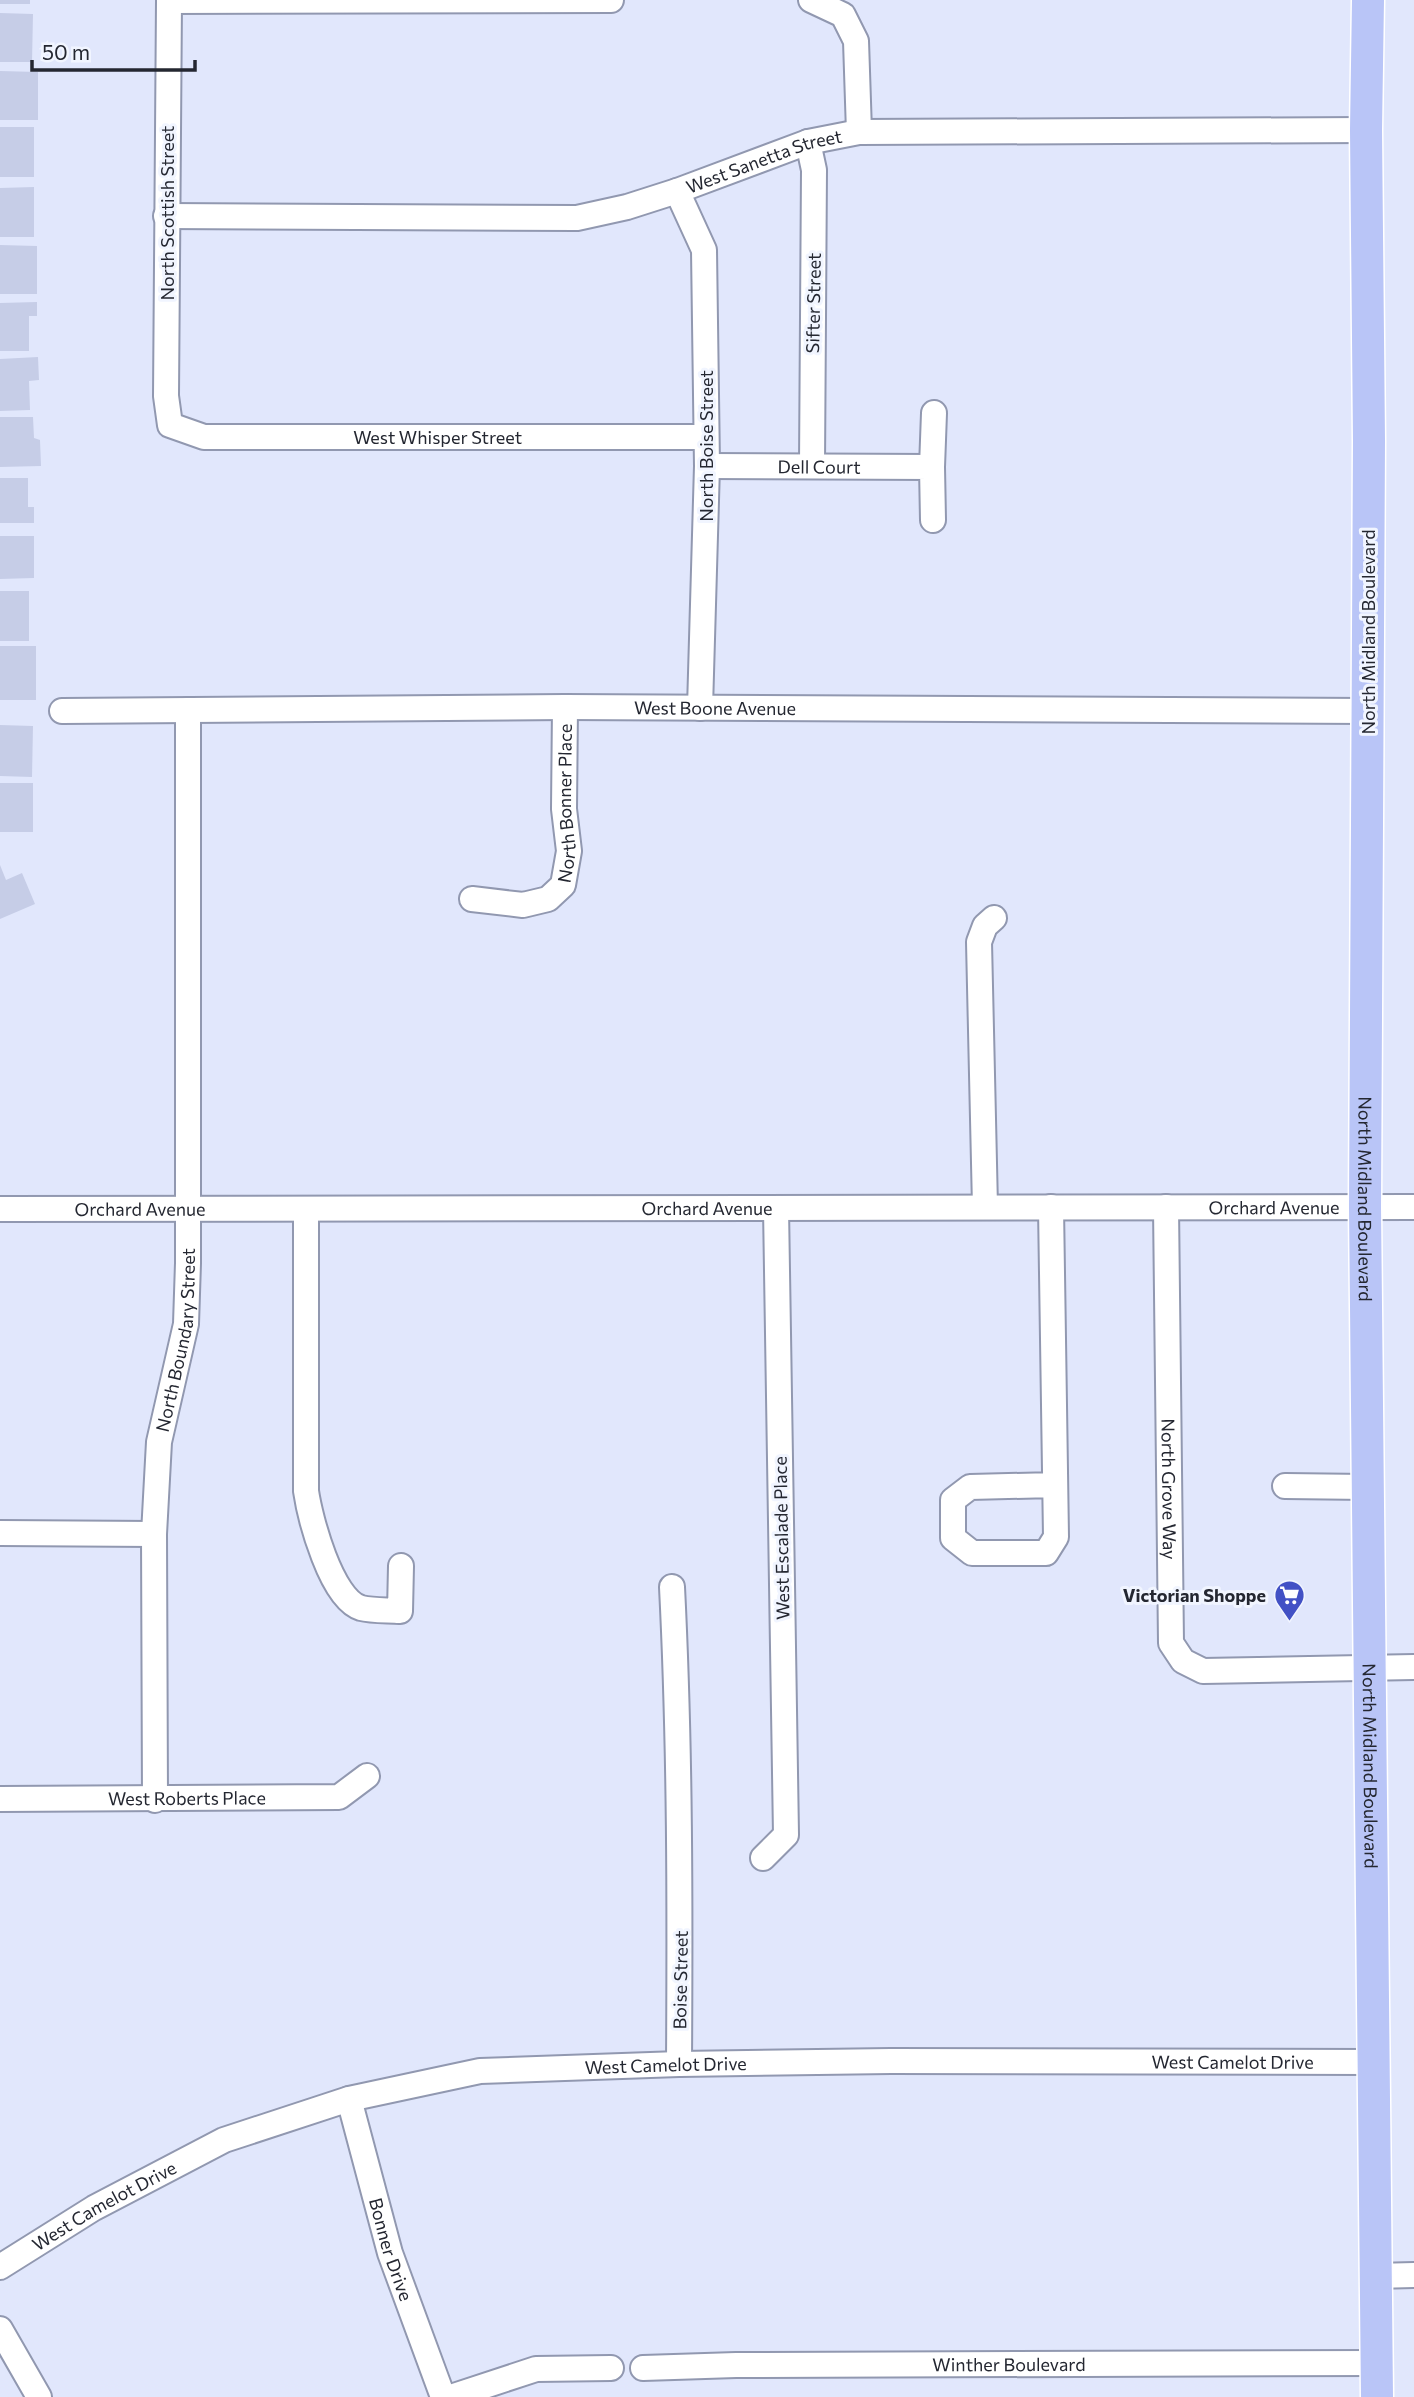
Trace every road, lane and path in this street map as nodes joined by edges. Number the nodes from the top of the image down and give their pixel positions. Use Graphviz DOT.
graph roads {
  1 [pos="611,0"];
  2 [pos="811,0"];
  3 [pos="1368,0"];
  4 [pos="169,1"];
  5 [pos="1366,130"];
  6 [pos="859,132"];
  7 [pos="808,142"];
  8 [pos="677,191"];
  9 [pos="166,216"];
  10 [pos="934,413"];
  11 [pos="170,425"];
  12 [pos="706,437"];
  13 [pos="811,465"];
  14 [pos="707,466"];
  15 [pos="932,467"];
  16 [pos="933,520"];
  17 [pos="565,707"];
  18 [pos="700,708"];
  19 [pos="188,710"];
  20 [pos="62,711"];
  21 [pos="1368,711"];
  22 [pos="472,899"];
  23 [pos="994,918"];
  24 [pos="985,1207"];
  25 [pos="1051,1207"];
  26 [pos="1166,1207"];
  27 [pos="1365,1207"];
  28 [pos="1414,1207"];
  29 [pos="776,1208"];
  30 [pos="0,1209"];
  31 [pos="188,1209"];
  32 [pos="306,1210"];
  33 [pos="1055,1485"];
  34 [pos="1285,1486"];
  35 [pos="1367,1487"];
  36 [pos="0,1533"];
  37 [pos="154,1534"];
  38 [pos="401,1566"];
  39 [pos="672,1587"];
  40 [pos="1414,1667"];
  41 [pos="1369,1668"];
  42 [pos="367,1776"];
  43 [pos="0,1800"];
  44 [pos="155,1800"];
  45 [pos="763,1858"];
  46 [pos="1373,2062"];
  47 [pos="679,2064"];
  48 [pos="349,2099"];
  49 [pos="0,2267"];
  50 [pos="1414,2275"];
  51 [pos="1375,2276"];
  52 [pos="0,2329"];
  53 [pos="1376,2363"];
  54 [pos="611,2368"];
  55 [pos="643,2368"];
  56 [pos="39,2397"];
  57 [pos="443,2397"];
  58 [pos="451,2397"];
  59 [pos="1377,2397"];
  1 -- 4 [label="street"];
  2 -- 6 [label="street"];
  3 -- 5 [label="main road, North Midland Boulevard"];
  4 -- 9 [label="street, North Scottish Street"];
  5 -- 6 [label="street, West Sanetta Street"];
  5 -- 21 [label="main road, North Midland Boulevard"];
  6 -- 7 [label="street, West Sanetta Street"];
  7 -- 8 [label="street, West Sanetta Street"];
  7 -- 13 [label="street, Sifter Street"];
  8 -- 9 [label="street, West Sanetta Street"];
  8 -- 12 [label="street, North Boise Street"];
  9 -- 11 [label="street, North Scottish Street"];
  10 -- 15 [label="street"];
  11 -- 12 [label="street, West Whisper Street"];
  12 -- 14 [label="street, North Boise Street"];
  13 -- 14 [label="street, Dell Court"];
  13 -- 15 [label="street, Dell Court"];
  14 -- 18 [label="street, North Boise Street"];
  15 -- 16 [label="street"];
  17 -- 18 [label="street, West Boone Avenue"];
  17 -- 19 [label="street, West Boone Avenue"];
  17 -- 22 [label="street, North Bonner Place"];
  18 -- 21 [label="street, West Boone Avenue"];
  19 -- 20 [label="street, West Boone Avenue"];
  19 -- 31 [label="street, North Boundary Street"];
  21 -- 27 [label="main road, North Midland Boulevard"];
  23 -- 24 [label="street"];
  24 -- 25 [label="street, Orchard Avenue"];
  24 -- 29 [label="street, Orchard Avenue"];
  25 -- 26 [label="street, Orchard Avenue"];
  25 -- 33 [label="street"];
  26 -- 27 [label="street, Orchard Avenue"];
  26 -- 41 [label="street, North Grove Way"];
  27 -- 28 [label="street, Orchard Avenue"];
  27 -- 35 [label="main road, North Midland Boulevard"];
  29 -- 32 [label="street, Orchard Avenue"];
  29 -- 45 [label="street, West Escalade Place"];
  30 -- 31 [label="street, Orchard Avenue"];
  31 -- 32 [label="street, Orchard Avenue"];
  31 -- 37 [label="street, North Boundary Street"];
  32 -- 38 [label="street"];
  33 -- 33 [label="street"];
  34 -- 35 [label="street"];
  35 -- 41 [label="main road, North Midland Boulevard"];
  36 -- 37 [label="street"];
  37 -- 44 [label="street, North Boundary Street"];
  39 -- 47 [label="street, Boise Street"];
  40 -- 41 [label="street, North Grove Way"];
  41 -- 46 [label="main road, North Midland Boulevard"];
  42 -- 44 [label="street, West Roberts Place"];
  43 -- 44 [label="street, West Roberts Place"];
  46 -- 47 [label="street, West Camelot Drive"];
  46 -- 51 [label="main road, North Midland Boulevard"];
  47 -- 48 [label="street, West Camelot Drive"];
  48 -- 49 [label="street, West Camelot Drive"];
  48 -- 57 [label="street, Bonner Drive"];
  50 -- 51 [label="street"];
  51 -- 53 [label="main road, North Midland Boulevard"];
  52 -- 56 [label="street"];
  53 -- 55 [label="street, Winther Boulevard"];
  53 -- 59 [label="main road, North Midland Boulevard"];
  54 -- 58 [label="street"];
}
